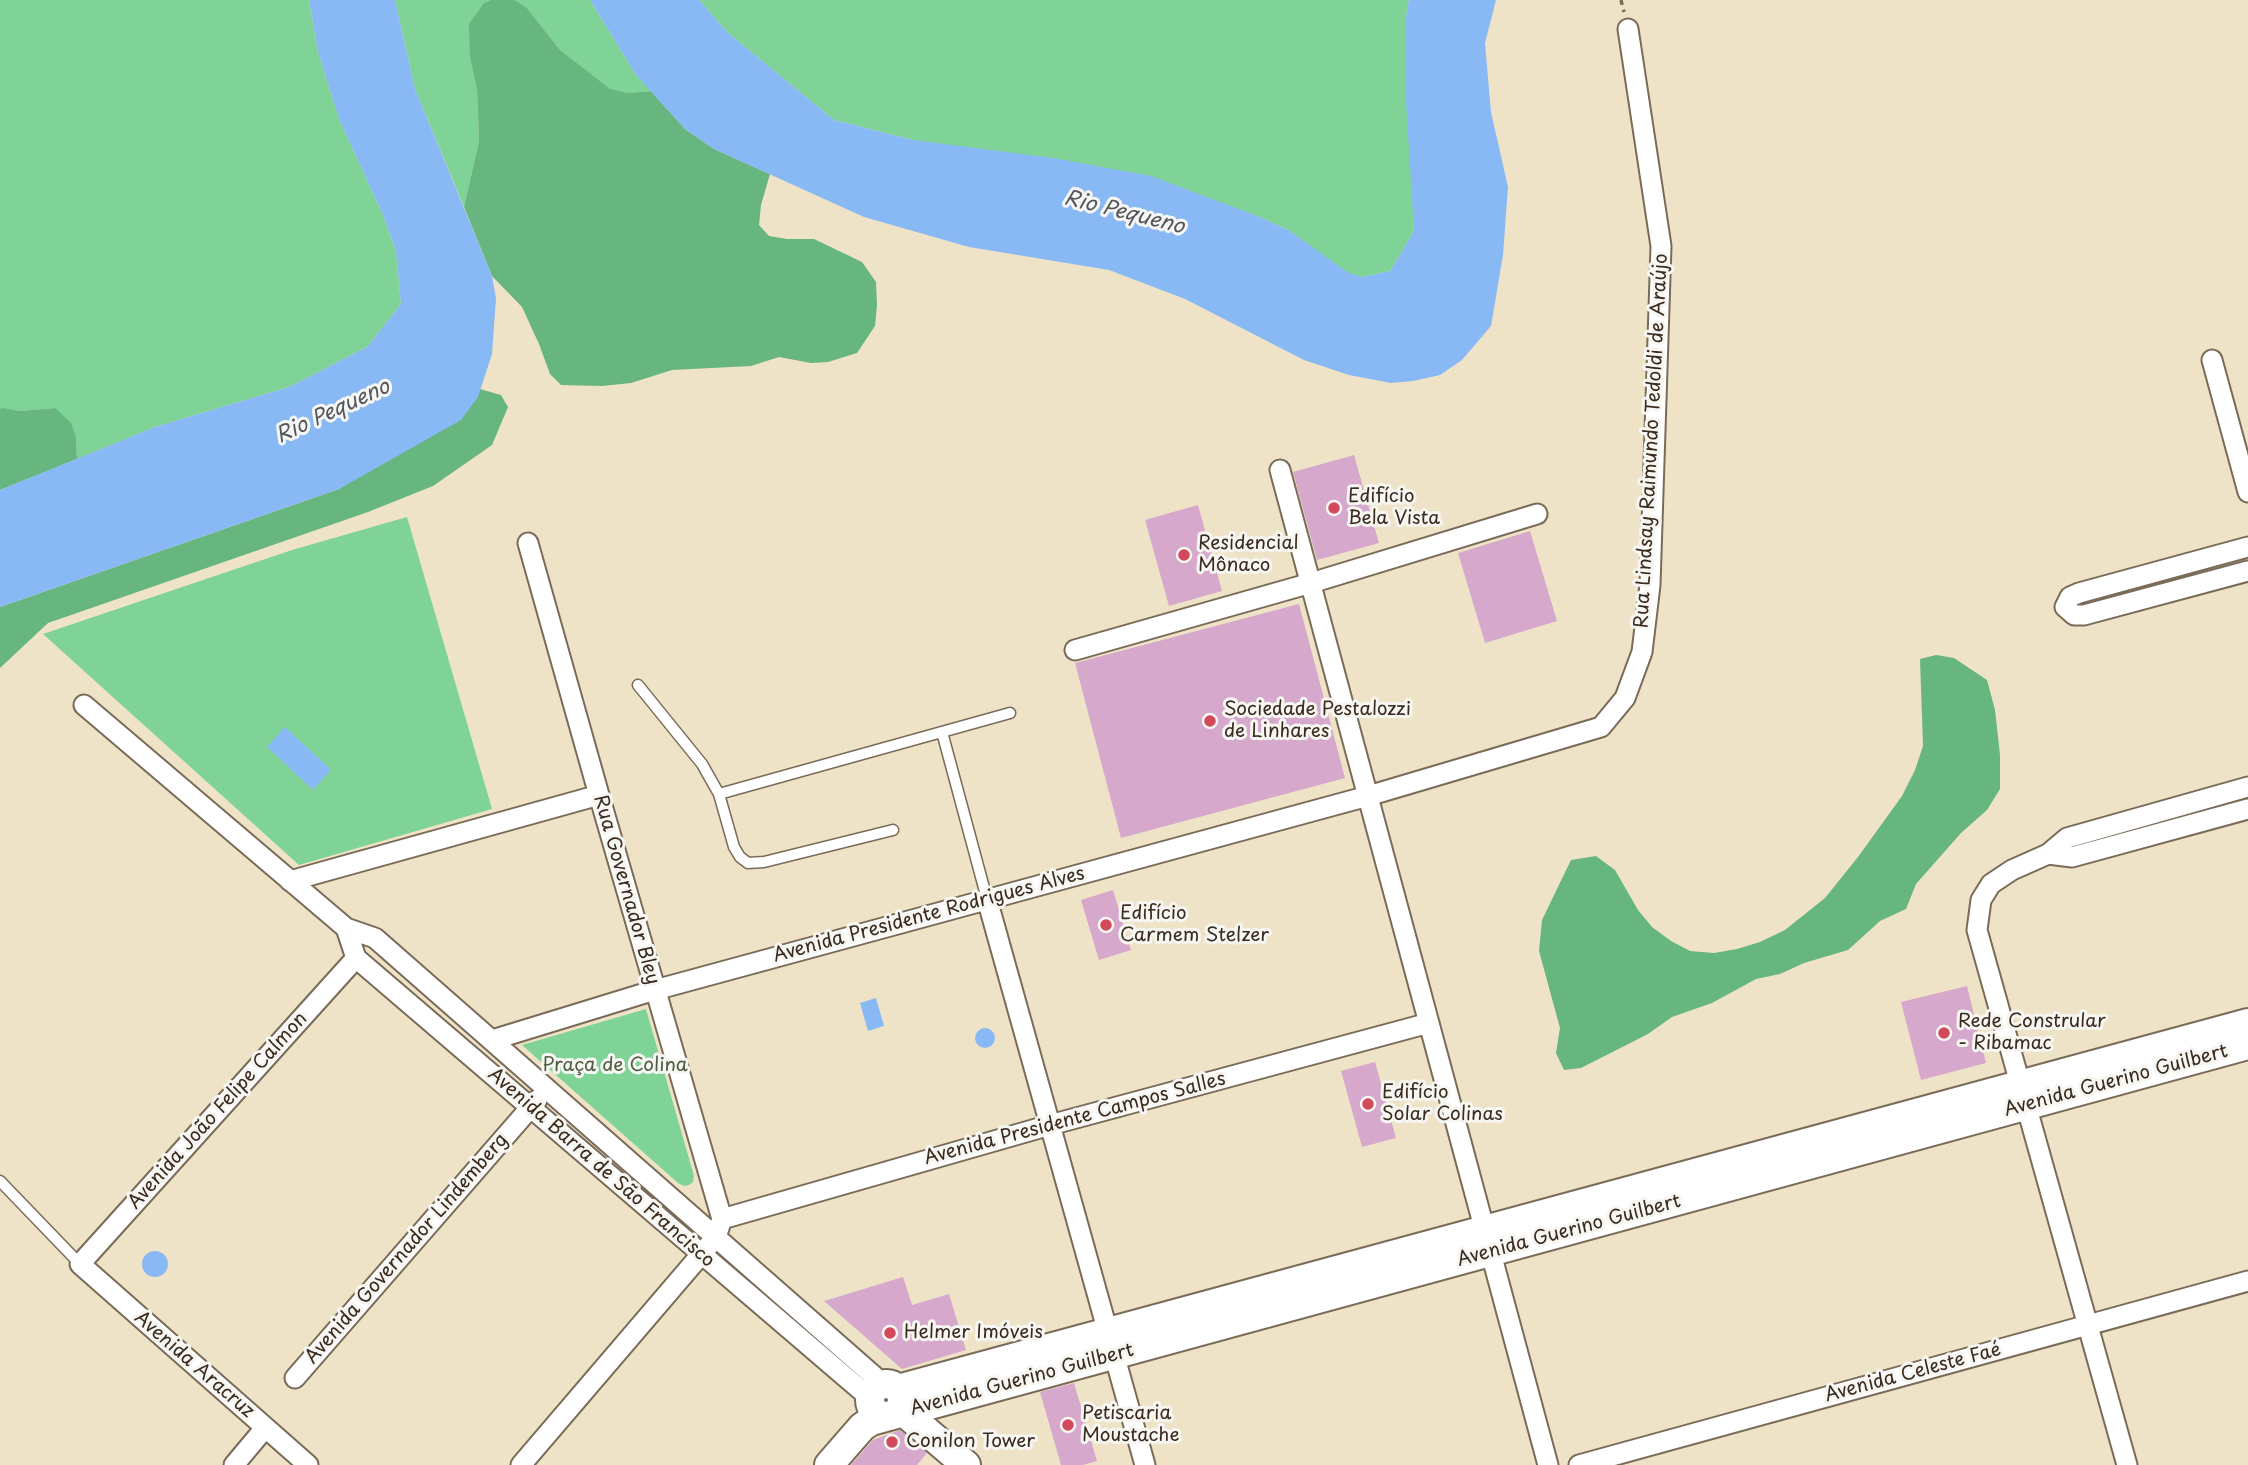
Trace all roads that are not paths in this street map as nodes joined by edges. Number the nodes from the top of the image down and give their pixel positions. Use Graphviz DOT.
graph roads {
  1 [pos="1628,29"];
  2 [pos="2212,359"];
  3 [pos="1280,470"];
  4 [pos="2248,492"];
  5 [pos="1537,514"];
  6 [pos="528,543"];
  7 [pos="2248,547"];
  8 [pos="2248,571"];
  9 [pos="1311,583"];
  10 [pos="1074,650"];
  11 [pos="638,685"];
  12 [pos="84,705"];
  13 [pos="1010,713"];
  14 [pos="942,732"];
  15 [pos="2248,787"];
  16 [pos="719,794"];
  17 [pos="599,795"];
  18 [pos="1368,796"];
  19 [pos="2248,809"];
  20 [pos="892,830"];
  21 [pos="2048,854"];
  22 [pos="290,881"];
  23 [pos="987,899"];
  24 [pos="346,928"];
  25 [pos="356,958"];
  26 [pos="655,990"];
  27 [pos="1429,1023"];
  28 [pos="2248,1023"];
  29 [pos="492,1040"];
  30 [pos="2248,1045"];
  31 [pos="546,1088"];
  32 [pos="2023,1095"];
  33 [pos="530,1108"];
  34 [pos="1050,1125"];
  35 [pos="0,1181"];
  36 [pos="719,1228"];
  37 [pos="1487,1241"];
  38 [pos="701,1254"];
  39 [pos="79,1264"];
  40 [pos="2248,1281"];
  41 [pos="2088,1325"];
  42 [pos="1111,1343"];
  43 [pos="295,1378"];
  44 [pos="963,1396"];
  45 [pos="889,1400"];
  46 [pos="265,1428"];
  47 [pos="234,1465"];
  48 [pos="308,1465"];
  49 [pos="521,1465"];
  50 [pos="810,1465"];
  51 [pos="830,1465"];
  52 [pos="966,1465"];
  53 [pos="974,1465"];
  54 [pos="1145,1465"];
  55 [pos="1548,1465"];
  56 [pos="1578,1465"];
  57 [pos="2127,1465"];
  1 -- 18 [label="street, Rua Lindsay Raimundo Tedoldi de Araújo"];
  2 -- 4 [label="street"];
  3 -- 9 [label="street"];
  5 -- 9 [label="street"];
  6 -- 17 [label="street, Rua Governador Bley"];
  7 -- 8 [label="street"];
  9 -- 10 [label="street"];
  9 -- 18 [label="street"];
  11 -- 16 [label="lane"];
  12 -- 22 [label="street, Avenida Barra de São Francisco"];
  13 -- 14 [label="lane"];
  14 -- 16 [label="lane"];
  14 -- 23 [label="lane"];
  15 -- 21 [label="street"];
  16 -- 20 [label="lane"];
  17 -- 22 [label="street"];
  17 -- 26 [label="street, Rua Governador Bley"];
  18 -- 23 [label="street, Avenida Presidente Rodrigues Alves"];
  18 -- 27 [label="street"];
  19 -- 21 [label="street"];
  21 -- 32 [label="street"];
  22 -- 24 [label="street, Avenida Barra de São Francisco"];
  23 -- 26 [label="street, Avenida Presidente Rodrigues Alves"];
  23 -- 34 [label="street"];
  24 -- 25 [label="street"];
  24 -- 29 [label="street, Avenida Barra de São Francisco"];
  25 -- 33 [label="street, Avenida Barra de São Francisco"];
  25 -- 39 [label="street, Avenida João Felipe Calmon"];
  26 -- 29 [label="street, Avenida Presidente Rodrigues Alves"];
  26 -- 36 [label="street, Rua Governador Bley"];
  27 -- 34 [label="street, Avenida Presidente Campos Salles"];
  27 -- 37 [label="street"];
  28 -- 32 [label="main road, Avenida Guerino Guilbert"];
  29 -- 31 [label="street, Avenida Barra de São Francisco"];
  30 -- 32 [label="main road, Avenida Guerino Guilbert"];
  31 -- 33 [label="street, Avenida Governador Lindemberg"];
  31 -- 36 [label="street, Avenida Barra de São Francisco"];
  32 -- 37 [label="main road, Avenida Guerino Guilbert"];
  32 -- 41 [label="street"];
  33 -- 38 [label="street, Avenida Barra de São Francisco"];
  33 -- 43 [label="street, Avenida Governador Lindemberg"];
  34 -- 36 [label="street, Avenida Presidente Campos Salles"];
  34 -- 42 [label="street"];
  35 -- 39 [label="lane"];
  36 -- 38 [label="street"];
  36 -- 45 [label="street, Avenida Barra de São Francisco"];
  37 -- 42 [label="main road, Avenida Guerino Guilbert"];
  37 -- 55 [label="street"];
  38 -- 45 [label="street, Avenida Barra de São Francisco"];
  38 -- 49 [label="street"];
  39 -- 46 [label="street, Avenida Aracruz"];
  40 -- 41 [label="street, Avenida Celeste Faé"];
  41 -- 56 [label="street, Avenida Celeste Faé"];
  41 -- 57 [label="street"];
  42 -- 44 [label="main road, Avenida Guerino Guilbert"];
  42 -- 45 [label="main road, Avenida Guerino Guilbert"];
  42 -- 54 [label="street"];
  44 -- 45 [label="main road, Avenida Guerino Guilbert"];
  44 -- 53 [label="main road"];
  45 -- 50 [label="main road"];
  45 -- 51 [label="main road"];
  45 -- 52 [label="main road, Avenida Barra de São Francisco"];
  46 -- 47 [label="street"];
  46 -- 48 [label="street, Avenida Aracruz"];
}
